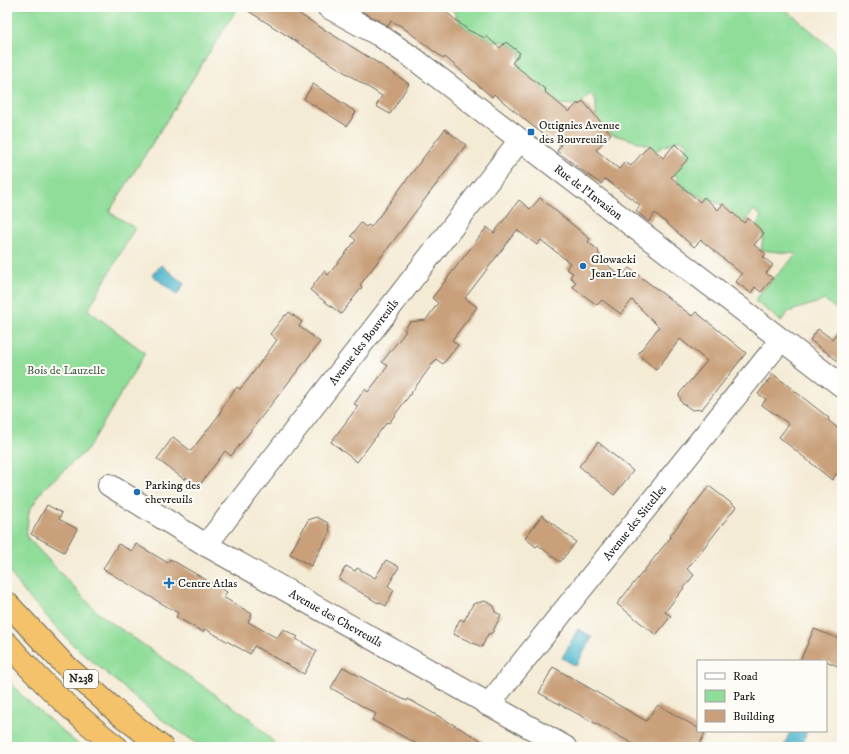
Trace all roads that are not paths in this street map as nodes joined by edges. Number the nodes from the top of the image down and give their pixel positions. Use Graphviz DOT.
graph roads {
  1 [pos="328,7"];
  2 [pos="520,140"];
  3 [pos="781,340"];
  4 [pos="840,379"];
  5 [pos="109,485"];
  6 [pos="206,545"];
  7 [pos="7,603"];
  8 [pos="7,643"];
  9 [pos="488,705"];
  10 [pos="117,747"];
  11 [pos="162,747"];
  12 [pos="565,747"];
  1 -- 2 [label="street, Rue de l'Invasion"];
  2 -- 3 [label="street, Rue de l'Invasion"];
  2 -- 6 [label="street, Avenue des Bouvreuils"];
  3 -- 4 [label="street, Rue de l'Invasion"];
  3 -- 9 [label="street, Avenue des Sittelles"];
  5 -- 6 [label="street, Avenue des Chevreuils"];
  6 -- 9 [label="street, Avenue des Chevreuils"];
  7 -- 11 [label="highway, N238"];
  8 -- 10 [label="highway, N238"];
  9 -- 12 [label="street, Avenue des Chevreuils"];
}
